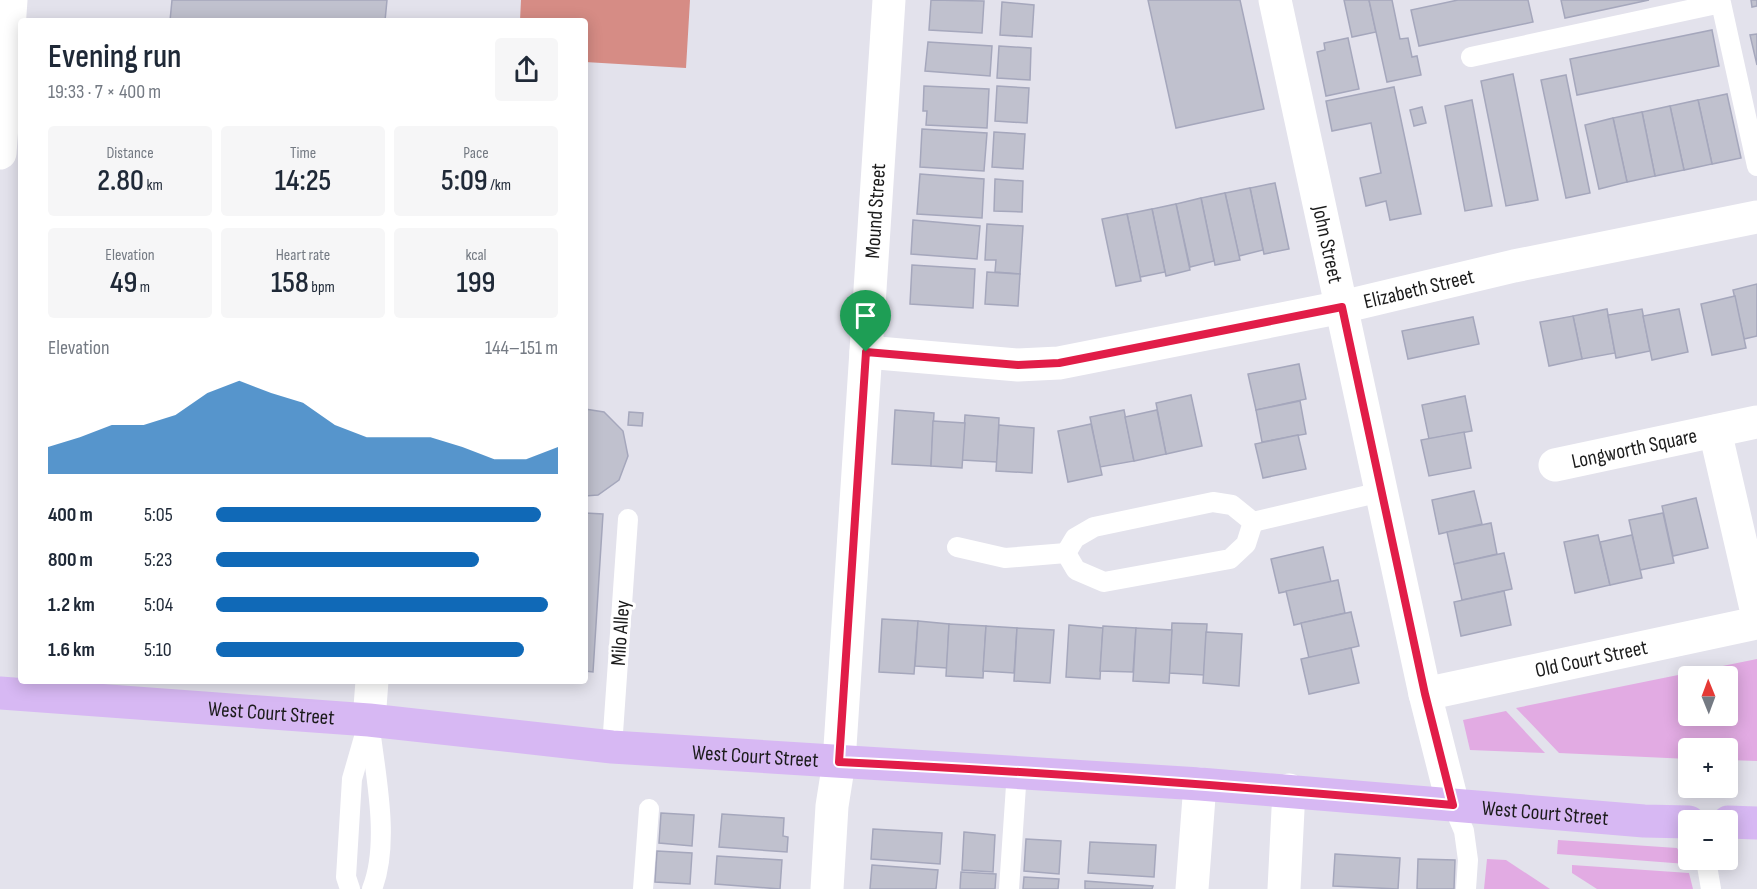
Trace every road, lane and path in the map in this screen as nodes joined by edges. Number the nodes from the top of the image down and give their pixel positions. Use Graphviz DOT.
graph roads {
  1 [pos="11,0"];
  2 [pos="889,0"];
  3 [pos="1275,0"];
  4 [pos="1471,57"];
  5 [pos="0,153"];
  6 [pos="1757,166"];
  7 [pos="1757,218"];
  8 [pos="1342,307"];
  9 [pos="866,352"];
  10 [pos="1757,422"];
  11 [pos="1715,431"];
  12 [pos="1555,465"];
  13 [pos="1381,492"];
  14 [pos="628,519"];
  15 [pos="1253,522"];
  16 [pos="957,548"];
  17 [pos="1066,553"];
  18 [pos="1757,612"];
  19 [pos="1757,623"];
  20 [pos="372,684"];
  21 [pos="0,693"];
  22 [pos="1425,694"];
  23 [pos="369,720"];
  24 [pos="612,747"];
  25 [pos="839,762"];
  26 [pos="1017,771"];
  27 [pos="1200,784"];
  28 [pos="1289,790"];
  29 [pos="1453,805"];
  30 [pos="649,809"];
  31 [pos="1678,822"];
  32 [pos="1738,822"];
  33 [pos="1757,823"];
  34 [pos="1708,870"];
  35 [pos="350,889"];
  36 [pos="372,889"];
  37 [pos="643,889"];
  38 [pos="826,889"];
  39 [pos="1009,889"];
  40 [pos="1192,889"];
  41 [pos="1284,889"];
  42 [pos="1466,889"];
  43 [pos="1711,889"];
  1 -- 5 [label="street"];
  2 -- 9 [label="street, Mound Street"];
  3 -- 8 [label="street, John Street"];
  4 -- 6 [label="lane"];
  7 -- 8 [label="street, Elizabeth Street"];
  8 -- 9 [label="street, Elizabeth Street"];
  8 -- 13 [label="street, John Street"];
  9 -- 25 [label="street, Mound Street"];
  10 -- 11 [label="street, Longworth Square"];
  11 -- 12 [label="street, Longworth Square"];
  11 -- 18 [label="street, Longworth Square"];
  13 -- 15 [label="lane"];
  13 -- 22 [label="street, John Street"];
  14 -- 24 [label="lane, Milo Alley"];
  15 -- 17 [label="lane"];
  15 -- 17 [label="lane"];
  16 -- 17 [label="lane"];
  19 -- 22 [label="street, Old Court Street"];
  20 -- 23 [label="street"];
  21 -- 23 [label="street, West Court Street"];
  22 -- 29 [label="street, John Street"];
  23 -- 24 [label="street, West Court Street"];
  23 -- 35 [label="lane"];
  23 -- 36 [label="lane"];
  24 -- 25 [label="street, West Court Street"];
  25 -- 26 [label="street, West Court Street"];
  25 -- 38 [label="street, Mound Street"];
  26 -- 27 [label="street, West Court Street"];
  26 -- 39 [label="lane"];
  27 -- 28 [label="street, West Court Street"];
  27 -- 40 [label="street"];
  28 -- 29 [label="street, West Court Street"];
  28 -- 41 [label="street"];
  29 -- 31 [label="street, West Court Street"];
  29 -- 42 [label="lane"];
  30 -- 37 [label="lane"];
  32 -- 33 [label="street"];
  34 -- 43 [label="lane"];
}
